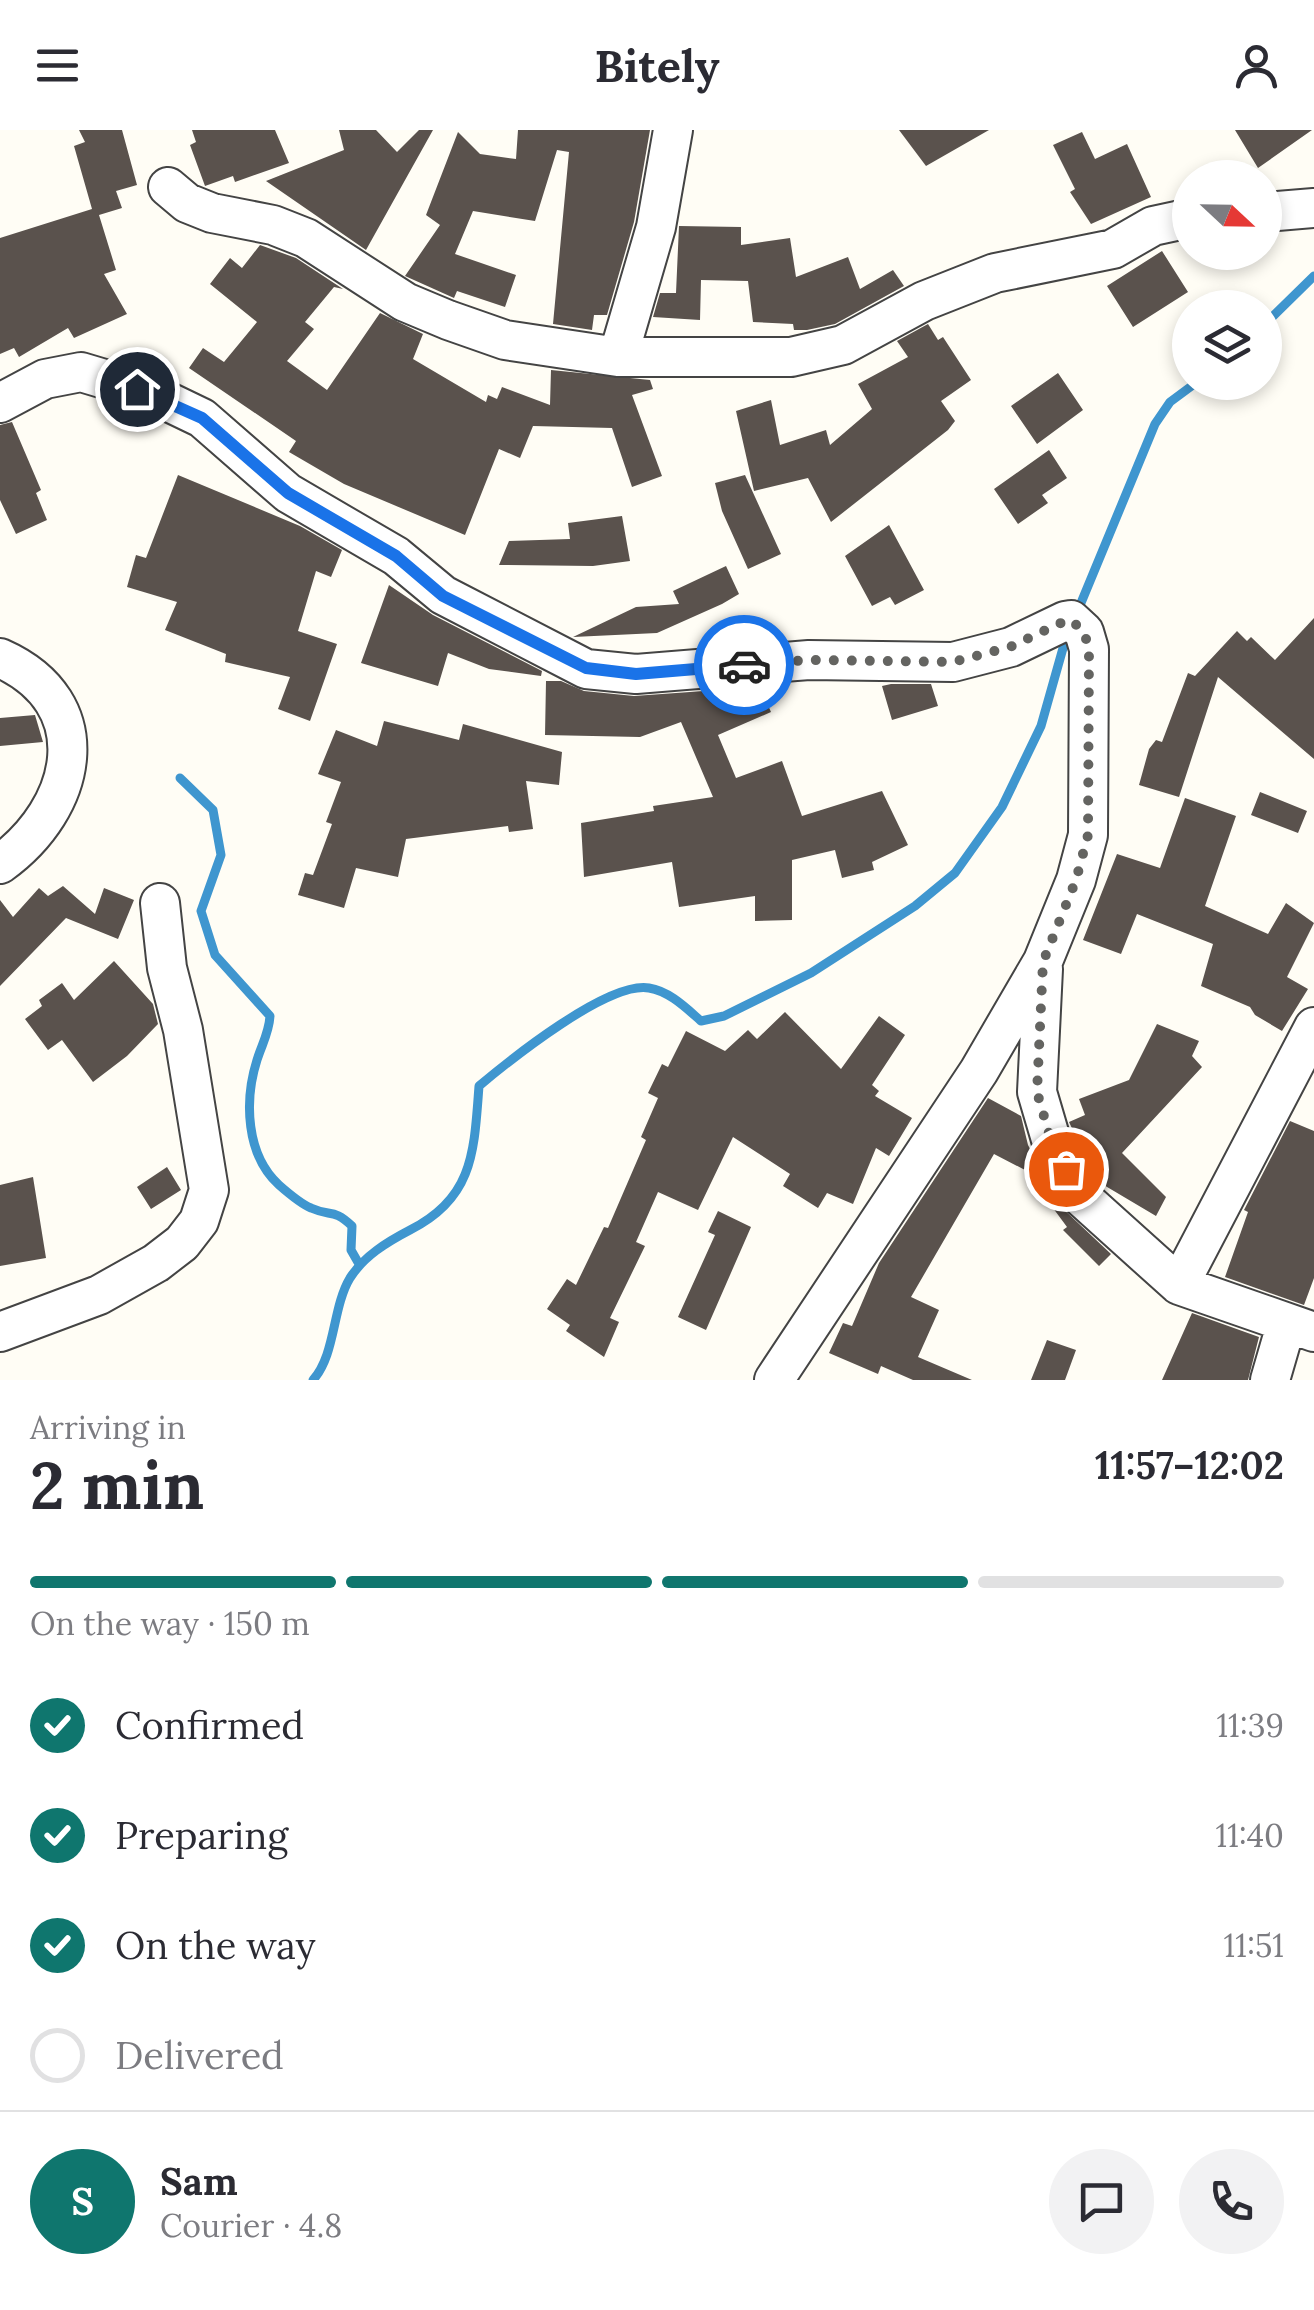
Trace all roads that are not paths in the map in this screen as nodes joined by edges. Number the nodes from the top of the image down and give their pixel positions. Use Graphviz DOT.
graph roads {
  1 [pos="673,130"];
  2 [pos="168,187"];
  3 [pos="1314,208"];
  4 [pos="1282,211"];
  5 [pos="1172,222"];
  6 [pos="618,357"];
  7 [pos="0,403"];
  8 [pos="0,658"];
  9 [pos="0,864"];
  10 [pos="160,903"];
  11 [pos="1043,962"];
  12 [pos="1314,1028"];
  13 [pos="980,1071"];
  14 [pos="1037,1092"];
  15 [pos="1180,1285"];
  16 [pos="1300,1328"];
  17 [pos="0,1332"];
  18 [pos="774,1380"];
  19 [pos="1270,1380"];
  1 -- 6 [label="street"];
  2 -- 6 [label="street"];
  3 -- 4 [label="street"];
  5 -- 6 [label="street"];
  7 -- 11 [label="street"];
  8 -- 9 [label="street"];
  10 -- 17 [label="street"];
  11 -- 13 [label="street"];
  11 -- 14 [label="street"];
  12 -- 15 [label="street"];
  13 -- 14 [label="street"];
  13 -- 18 [label="street"];
  14 -- 15 [label="street"];
  15 -- 16 [label="street"];
  16 -- 19 [label="street"];
}
